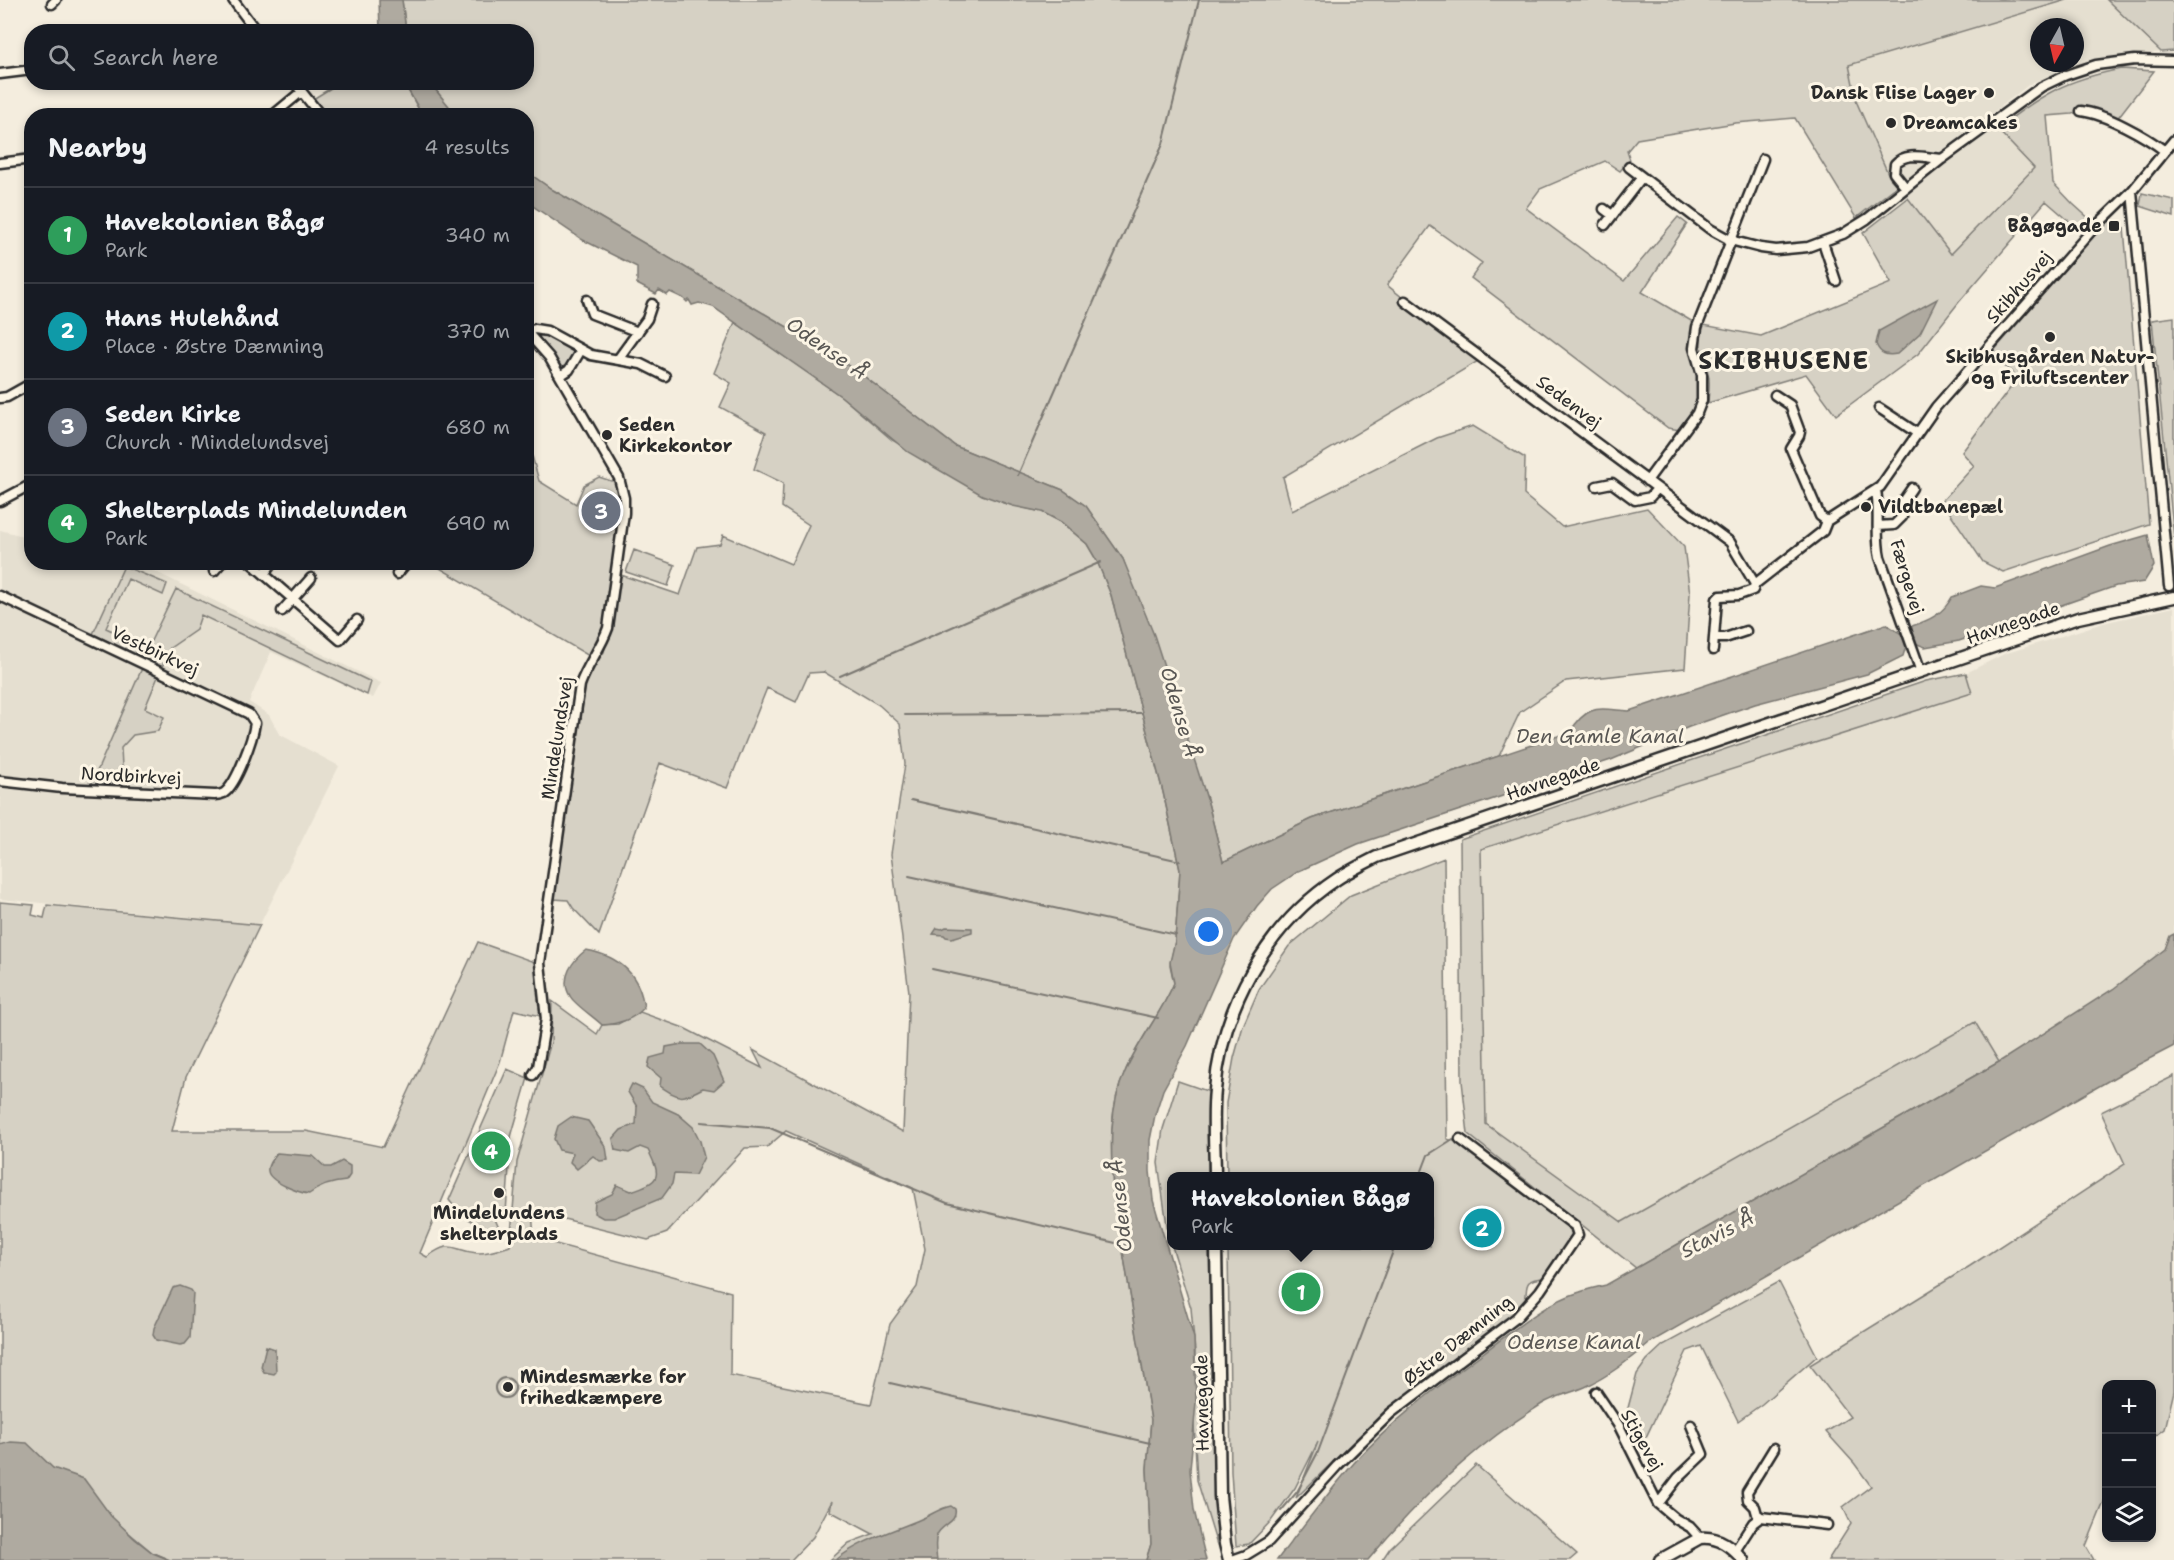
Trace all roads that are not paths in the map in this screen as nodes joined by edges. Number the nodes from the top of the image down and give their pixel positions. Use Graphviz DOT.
graph roads {
  1 [pos="233,0"];
  2 [pos="251,24"];
  3 [pos="2174,61"];
  4 [pos="24,71"];
  5 [pos="0,74"];
  6 [pos="301,92"];
  7 [pos="282,108"];
  8 [pos="314,108"];
  9 [pos="2081,111"];
  10 [pos="2174,140"];
  11 [pos="2165,151"];
  12 [pos="1763,159"];
  13 [pos="1942,159"];
  14 [pos="24,160"];
  15 [pos="0,163"];
  16 [pos="1629,167"];
  17 [pos="1642,177"];
  18 [pos="1906,188"];
  19 [pos="2132,191"];
  20 [pos="1604,209"];
  21 [pos="1612,215"];
  22 [pos="1605,225"];
  23 [pos="1730,240"];
  24 [pos="1823,242"];
  25 [pos="1836,281"];
  26 [pos="587,300"];
  27 [pos="1405,301"];
  28 [pos="652,304"];
  29 [pos="534,329"];
  30 [pos="638,332"];
  31 [pos="534,339"];
  32 [pos="581,350"];
  33 [pos="618,359"];
  34 [pos="665,375"];
  35 [pos="560,376"];
  36 [pos="24,387"];
  37 [pos="1775,395"];
  38 [pos="0,398"];
  39 [pos="1879,408"];
  40 [pos="1917,433"];
  41 [pos="1647,481"];
  42 [pos="1597,486"];
  43 [pos="24,488"];
  44 [pos="1912,488"];
  45 [pos="1657,489"];
  46 [pos="1876,490"];
  47 [pos="0,501"];
  48 [pos="1827,521"];
  49 [pos="1878,526"];
  50 [pos="259,570"];
  51 [pos="267,570"];
  52 [pos="400,570"];
  53 [pos="264,574"];
  54 [pos="397,574"];
  55 [pos="311,578"];
  56 [pos="1755,584"];
  57 [pos="2171,591"];
  58 [pos="0,596"];
  59 [pos="292,598"];
  60 [pos="282,611"];
  61 [pos="357,620"];
  62 [pos="1746,631"];
  63 [pos="1714,638"];
  64 [pos="1713,650"];
  65 [pos="1921,672"];
  66 [pos="243,761"];
  67 [pos="0,781"];
  68 [pos="533,1075"];
  69 [pos="1460,1140"];
  70 [pos="1215,1172"];
  71 [pos="1216,1250"];
  72 [pos="1596,1392"];
  73 [pos="1691,1425"];
  74 [pos="1774,1448"];
  75 [pos="1658,1504"];
  76 [pos="1761,1517"];
  77 [pos="1827,1524"];
  78 [pos="1700,1538"];
  79 [pos="1735,1551"];
  80 [pos="1231,1560"];
  81 [pos="1660,1560"];
  82 [pos="1743,1560"];
  1 -- 2 [label="street"];
  3 -- 13 [label="street"];
  4 -- 5 [label="street"];
  6 -- 7 [label="street"];
  6 -- 8 [label="street"];
  9 -- 11 [label="street"];
  10 -- 11 [label="street, Skibhusvej"];
  11 -- 19 [label="street, Skibhusvej"];
  12 -- 23 [label="street"];
  13 -- 18 [label="street"];
  13 -- 18 [label="street"];
  14 -- 15 [label="street"];
  16 -- 17 [label="street"];
  17 -- 21 [label="street"];
  17 -- 23 [label="street"];
  18 -- 24 [label="street"];
  19 -- 40 [label="street, Skibhusvej"];
  19 -- 57 [label="street"];
  20 -- 21 [label="street"];
  21 -- 22 [label="street"];
  23 -- 24 [label="street"];
  23 -- 41 [label="street"];
  24 -- 25 [label="street"];
  26 -- 30 [label="street"];
  27 -- 41 [label="street, Sedenvej"];
  28 -- 30 [label="street"];
  29 -- 32 [label="street"];
  30 -- 33 [label="street"];
  31 -- 35 [label="street, Mindelundsvej"];
  32 -- 33 [label="street"];
  32 -- 35 [label="street"];
  33 -- 34 [label="street"];
  35 -- 68 [label="street, Mindelundsvej"];
  36 -- 38 [label="street"];
  37 -- 48 [label="street"];
  39 -- 40 [label="street"];
  40 -- 46 [label="street, Skibhusvej"];
  41 -- 45 [label="street, Sedenvej"];
  42 -- 45 [label="street"];
  43 -- 47 [label="street"];
  44 -- 49 [label="street"];
  45 -- 56 [label="street"];
  46 -- 48 [label="street, Skibhusvej"];
  46 -- 49 [label="street, Færgevej"];
  48 -- 56 [label="street, Skibhusvej"];
  49 -- 65 [label="street, Færgevej"];
  50 -- 53 [label="street"];
  51 -- 53 [label="street"];
  52 -- 54 [label="street"];
  53 -- 59 [label="street"];
  55 -- 59 [label="street"];
  56 -- 63 [label="street, Skibhusvej"];
  57 -- 65 [label="street, Havnegade"];
  58 -- 66 [label="street, Vestbirkvej"];
  59 -- 60 [label="street"];
  59 -- 61 [label="street"];
  62 -- 63 [label="street"];
  63 -- 64 [label="street, Skibhusvej"];
  65 -- 70 [label="street, Havnegade"];
  66 -- 67 [label="street, Nordbirkvej"];
  69 -- 80 [label="street, Østre Dæmning"];
  71 -- 80 [label="street, Havnegade"];
  72 -- 75 [label="street, Stigevej"];
  73 -- 75 [label="street, Stigevej"];
  74 -- 76 [label="street"];
  75 -- 78 [label="street, Stigevej"];
  76 -- 77 [label="street"];
  76 -- 79 [label="street"];
  78 -- 79 [label="street, Stigevej"];
  78 -- 81 [label="street"];
  79 -- 82 [label="street, Stigevej"];
}
